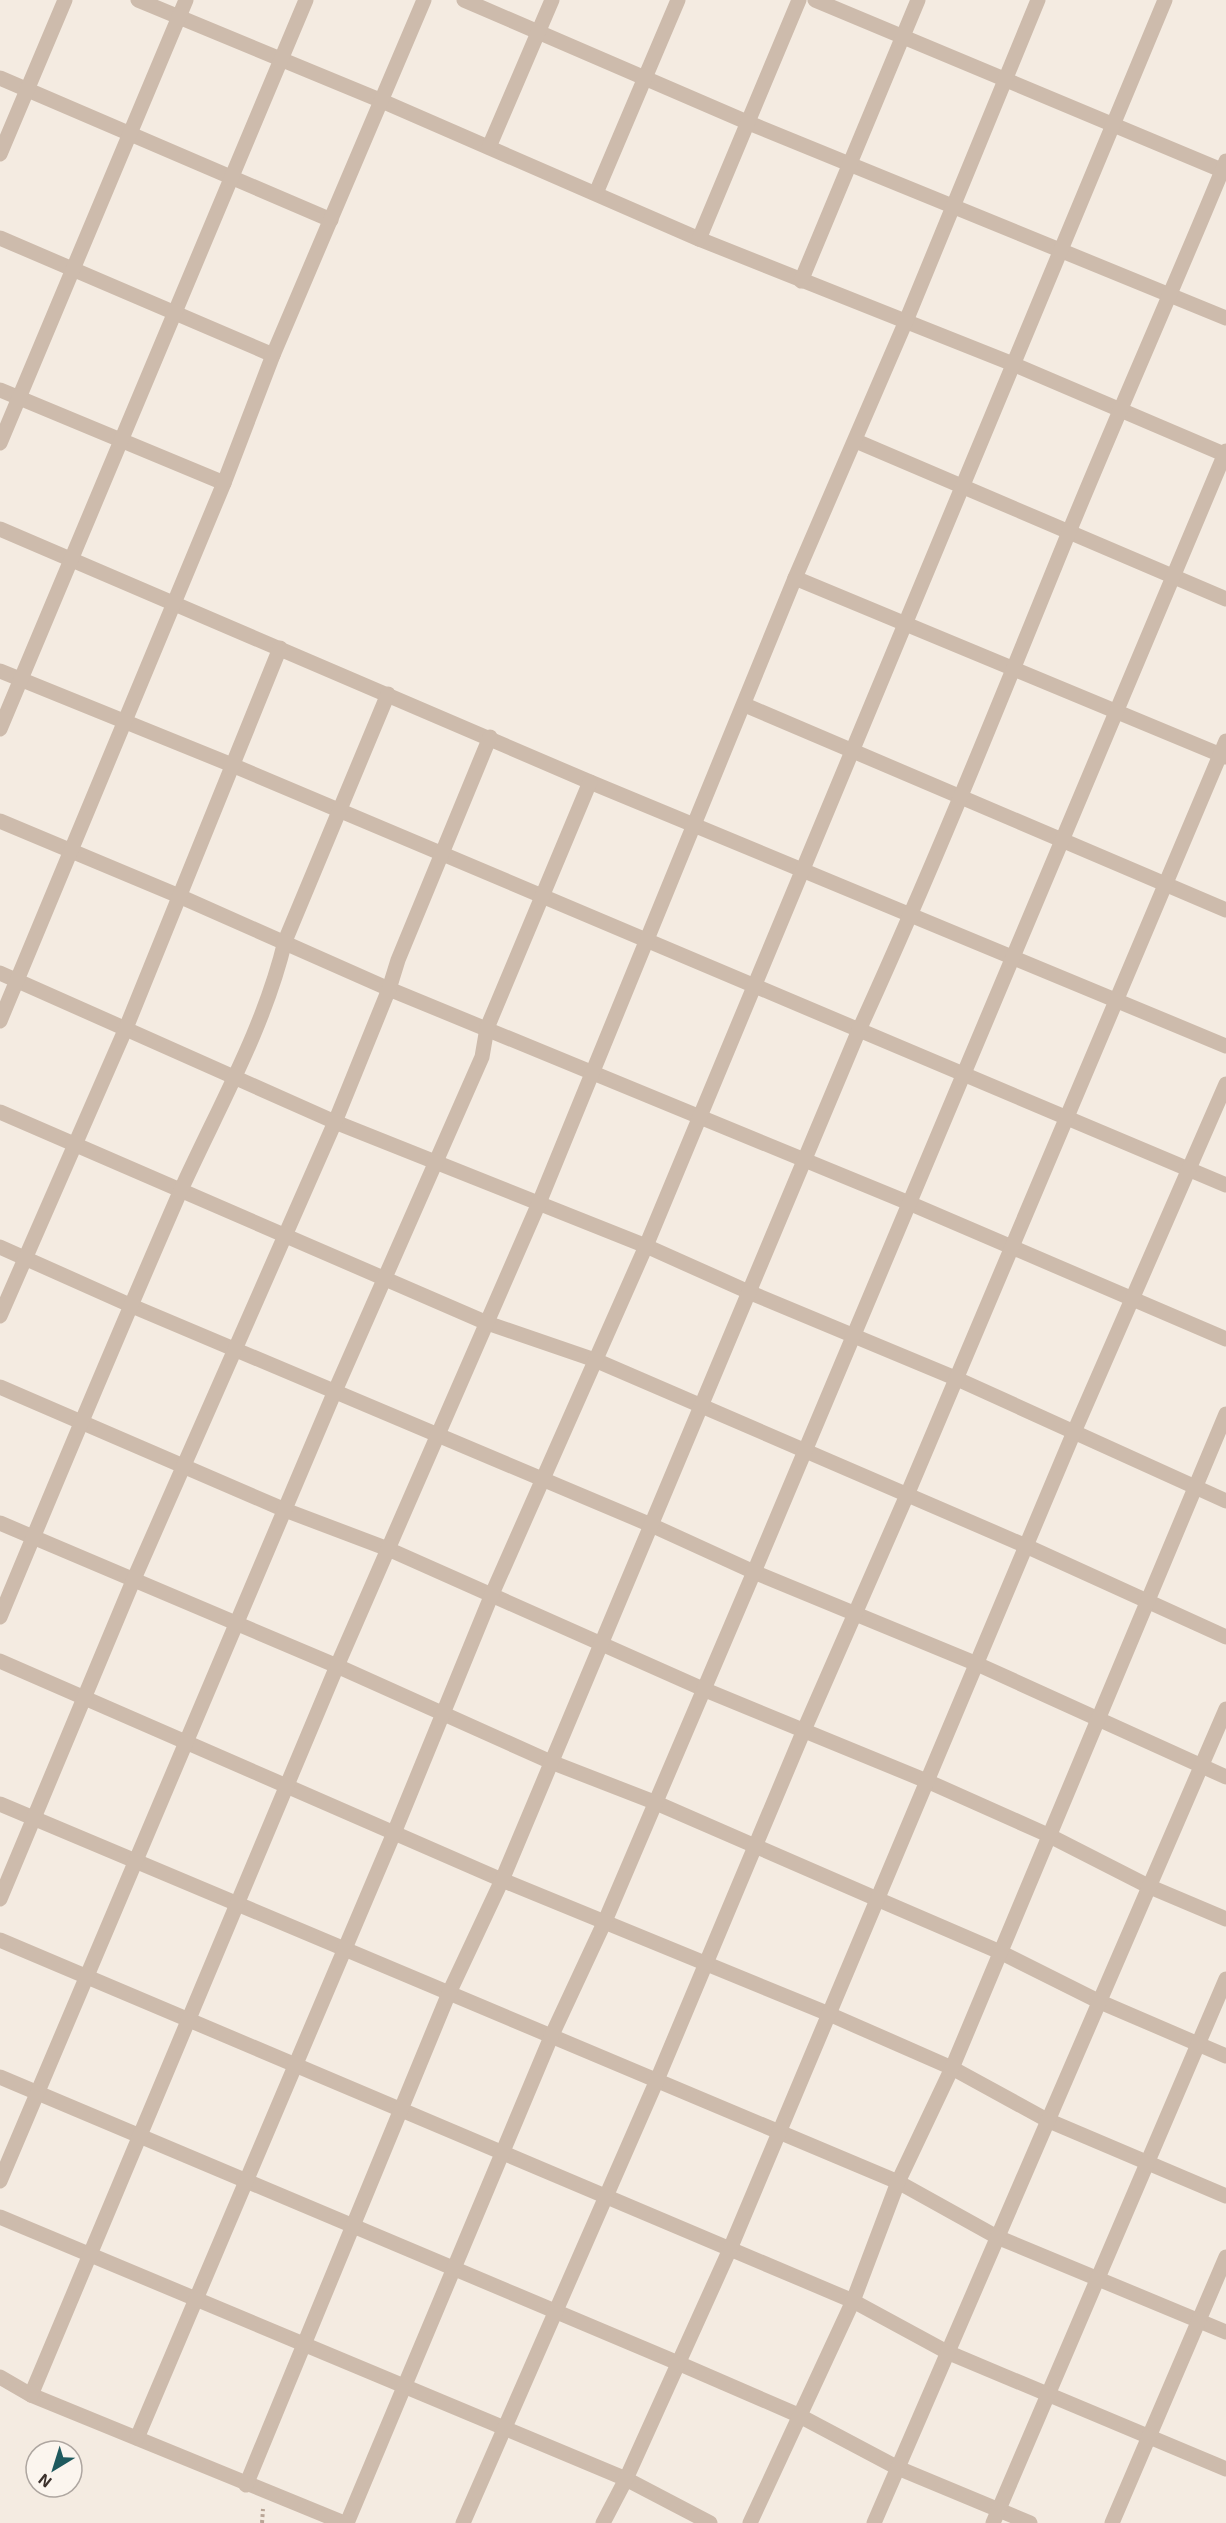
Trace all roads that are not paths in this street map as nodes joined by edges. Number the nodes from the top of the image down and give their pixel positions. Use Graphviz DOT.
graph roads {
  1 [pos="65,0"];
  2 [pos="138,0"];
  3 [pos="186,0"];
  4 [pos="306,0"];
  5 [pos="424,0"];
  6 [pos="464,0"];
  7 [pos="552,0"];
  8 [pos="678,0"];
  9 [pos="799,0"];
  10 [pos="815,0"];
  11 [pos="918,0"];
  12 [pos="1038,0"];
  13 [pos="1166,0"];
  14 [pos="178,17"];
  15 [pos="539,32"];
  16 [pos="903,38"];
  17 [pos="281,58"];
  18 [pos="0,78"];
  19 [pos="647,78"];
  20 [pos="1006,79"];
  21 [pos="28,90"];
  22 [pos="382,101"];
  23 [pos="749,123"];
  24 [pos="1113,125"];
  25 [pos="130,133"];
  26 [pos="489,147"];
  27 [pos="0,154"];
  28 [pos="850,164"];
  29 [pos="1225,168"];
  30 [pos="232,176"];
  31 [pos="596,193"];
  32 [pos="953,206"];
  33 [pos="331,220"];
  34 [pos="0,237"];
  35 [pos="699,239"];
  36 [pos="1061,249"];
  37 [pos="72,269"];
  38 [pos="801,281"];
  39 [pos="1171,295"];
  40 [pos="176,312"];
  41 [pos="1226,318"];
  42 [pos="906,321"];
  43 [pos="273,355"];
  44 [pos="1013,364"];
  45 [pos="0,390"];
  46 [pos="19,397"];
  47 [pos="1121,411"];
  48 [pos="120,440"];
  49 [pos="856,441"];
  50 [pos="0,443"];
  51 [pos="1226,454"];
  52 [pos="224,483"];
  53 [pos="962,486"];
  54 [pos="0,530"];
  55 [pos="1069,532"];
  56 [pos="70,560"];
  57 [pos="1173,576"];
  58 [pos="795,578"];
  59 [pos="1226,598"];
  60 [pos="173,604"];
  61 [pos="906,622"];
  62 [pos="280,648"];
  63 [pos="1015,669"];
  64 [pos="0,671"];
  65 [pos="20,680"];
  66 [pos="388,694"];
  67 [pos="745,705"];
  68 [pos="1115,712"];
  69 [pos="123,720"];
  70 [pos="0,729"];
  71 [pos="490,738"];
  72 [pos="853,751"];
  73 [pos="1224,751"];
  74 [pos="232,765"];
  75 [pos="590,782"];
  76 [pos="959,798"];
  77 [pos="338,810"];
  78 [pos="0,821"];
  79 [pos="693,826"];
  80 [pos="1063,842"];
  81 [pos="70,849"];
  82 [pos="440,855"];
  83 [pos="803,870"];
  84 [pos="1165,885"];
  85 [pos="179,896"];
  86 [pos="542,898"];
  87 [pos="1226,910"];
  88 [pos="910,917"];
  89 [pos="285,941"];
  90 [pos="647,942"];
  91 [pos="1014,958"];
  92 [pos="0,973"];
  93 [pos="17,980"];
  94 [pos="753,986"];
  95 [pos="389,989"];
  96 [pos="1117,1000"];
  97 [pos="0,1021"];
  98 [pos="126,1028"];
  99 [pos="487,1028"];
  100 [pos="859,1030"];
  101 [pos="1226,1046"];
  102 [pos="592,1073"];
  103 [pos="965,1074"];
  104 [pos="234,1076"];
  105 [pos="1226,1084"];
  106 [pos="0,1112"];
  107 [pos="698,1116"];
  108 [pos="1066,1116"];
  109 [pos="335,1122"];
  110 [pos="74,1144"];
  111 [pos="804,1160"];
  112 [pos="437,1162"];
  113 [pos="1190,1171"];
  114 [pos="1226,1185"];
  115 [pos="181,1191"];
  116 [pos="538,1203"];
  117 [pos="909,1203"];
  118 [pos="286,1237"];
  119 [pos="646,1246"];
  120 [pos="1011,1246"];
  121 [pos="0,1247"];
  122 [pos="25,1258"];
  123 [pos="384,1279"];
  124 [pos="751,1293"];
  125 [pos="1132,1300"];
  126 [pos="132,1306"];
  127 [pos="0,1316"];
  128 [pos="487,1323"];
  129 [pos="852,1336"];
  130 [pos="1226,1339"];
  131 [pos="235,1349"];
  132 [pos="595,1360"];
  133 [pos="955,1378"];
  134 [pos="0,1386"];
  135 [pos="335,1391"];
  136 [pos="702,1408"];
  137 [pos="1226,1414"];
  138 [pos="83,1423"];
  139 [pos="1074,1432"];
  140 [pos="436,1435"];
  141 [pos="805,1452"];
  142 [pos="183,1466"];
  143 [pos="543,1479"];
  144 [pos="1195,1487"];
  145 [pos="907,1495"];
  146 [pos="1226,1501"];
  147 [pos="285,1510"];
  148 [pos="0,1523"];
  149 [pos="651,1525"];
  150 [pos="33,1538"];
  151 [pos="1026,1546"];
  152 [pos="388,1549"];
  153 [pos="754,1572"];
  154 [pos="133,1581"];
  155 [pos="492,1594"];
  156 [pos="1147,1602"];
  157 [pos="855,1614"];
  158 [pos="0,1617"];
  159 [pos="236,1624"];
  160 [pos="1226,1637"];
  161 [pos="601,1643"];
  162 [pos="0,1661"];
  163 [pos="977,1664"];
  164 [pos="338,1666"];
  165 [pos="703,1689"];
  166 [pos="86,1698"];
  167 [pos="1226,1709"];
  168 [pos="444,1714"];
  169 [pos="1099,1720"];
  170 [pos="804,1730"];
  171 [pos="186,1743"];
  172 [pos="551,1762"];
  173 [pos="1202,1765"];
  174 [pos="1226,1777"];
  175 [pos="929,1782"];
  176 [pos="289,1786"];
  177 [pos="654,1802"];
  178 [pos="0,1804"];
  179 [pos="34,1818"];
  180 [pos="394,1833"];
  181 [pos="1048,1835"];
  182 [pos="755,1847"];
  183 [pos="136,1862"];
  184 [pos="502,1880"];
  185 [pos="1148,1886"];
  186 [pos="0,1899"];
  187 [pos="877,1899"];
  188 [pos="237,1904"];
  189 [pos="1226,1920"];
  190 [pos="605,1921"];
  191 [pos="0,1940"];
  192 [pos="344,1949"];
  193 [pos="1000,1952"];
  194 [pos="705,1963"];
  195 [pos="86,1975"];
  196 [pos="1226,1979"];
  197 [pos="449,1993"];
  198 [pos="1098,2001"];
  199 [pos="829,2014"];
  200 [pos="188,2019"];
  201 [pos="551,2037"];
  202 [pos="1198,2044"];
  203 [pos="1226,2056"];
  204 [pos="296,2065"];
  205 [pos="952,2068"];
  206 [pos="0,2077"];
  207 [pos="657,2080"];
  208 [pos="36,2092"];
  209 [pos="402,2108"];
  210 [pos="1047,2120"];
  211 [pos="778,2131"];
  212 [pos="138,2135"];
  213 [pos="505,2152"];
  214 [pos="1147,2163"];
  215 [pos="244,2180"];
  216 [pos="0,2181"];
  217 [pos="898,2182"];
  218 [pos="606,2195"];
  219 [pos="1226,2196"];
  220 [pos="0,2217"];
  221 [pos="354,2225"];
  222 [pos="997,2236"];
  223 [pos="730,2249"];
  224 [pos="90,2255"];
  225 [pos="1226,2257"];
  226 [pos="455,2270"];
  227 [pos="1097,2279"];
  228 [pos="197,2297"];
  229 [pos="853,2301"];
  230 [pos="556,2312"];
  231 [pos="1198,2321"];
  232 [pos="1226,2332"];
  233 [pos="305,2342"];
  234 [pos="947,2352"];
  235 [pos="678,2363"];
  236 [pos="0,2377"];
  237 [pos="406,2384"];
  238 [pos="1048,2394"];
  239 [pos="31,2395"];
  240 [pos="798,2415"];
  241 [pos="504,2427"];
  242 [pos="1149,2436"];
  243 [pos="137,2438"];
  244 [pos="898,2468"];
  245 [pos="1226,2469"];
  246 [pos="626,2479"];
  247 [pos="246,2485"];
  248 [pos="995,2516"];
  249 [pos="346,2523"];
  250 [pos="463,2523"];
  251 [pos="603,2523"];
  252 [pos="710,2523"];
  253 [pos="750,2523"];
  254 [pos="874,2523"];
  255 [pos="1030,2523"];
  256 [pos="1112,2523"];
  1 -- 21 [label="street"];
  2 -- 14 [label="street"];
  3 -- 14 [label="street"];
  4 -- 17 [label="street"];
  5 -- 22 [label="street"];
  6 -- 15 [label="street"];
  7 -- 15 [label="street"];
  8 -- 19 [label="street"];
  9 -- 23 [label="street"];
  10 -- 16 [label="street"];
  11 -- 16 [label="street"];
  12 -- 20 [label="street"];
  13 -- 24 [label="street"];
  14 -- 17 [label="street"];
  14 -- 25 [label="street"];
  15 -- 19 [label="street"];
  15 -- 26 [label="street"];
  16 -- 20 [label="street"];
  16 -- 28 [label="street"];
  17 -- 22 [label="street"];
  17 -- 30 [label="street"];
  18 -- 21 [label="street"];
  19 -- 23 [label="street"];
  19 -- 31 [label="street"];
  20 -- 24 [label="street"];
  20 -- 32 [label="street"];
  21 -- 25 [label="street"];
  21 -- 27 [label="street"];
  22 -- 26 [label="street"];
  22 -- 33 [label="street"];
  23 -- 28 [label="street"];
  23 -- 35 [label="street"];
  24 -- 29 [label="street"];
  24 -- 36 [label="street"];
  25 -- 30 [label="street"];
  25 -- 37 [label="street"];
  26 -- 31 [label="street"];
  28 -- 32 [label="street"];
  28 -- 38 [label="street"];
  29 -- 39 [label="street"];
  30 -- 33 [label="street"];
  30 -- 40 [label="street"];
  31 -- 35 [label="street"];
  32 -- 36 [label="street"];
  32 -- 42 [label="street"];
  33 -- 43 [label="street"];
  34 -- 37 [label="street"];
  35 -- 38 [label="street"];
  36 -- 39 [label="street"];
  36 -- 44 [label="street"];
  37 -- 40 [label="street"];
  37 -- 46 [label="street"];
  38 -- 42 [label="street"];
  39 -- 41 [label="street"];
  39 -- 47 [label="street"];
  40 -- 43 [label="street"];
  40 -- 48 [label="street"];
  42 -- 44 [label="street"];
  42 -- 49 [label="street"];
  43 -- 52 [label="street"];
  44 -- 47 [label="street"];
  44 -- 53 [label="street"];
  45 -- 46 [label="street"];
  46 -- 48 [label="street"];
  46 -- 50 [label="street"];
  47 -- 51 [label="street"];
  47 -- 55 [label="street"];
  48 -- 52 [label="street"];
  48 -- 56 [label="street"];
  49 -- 53 [label="street"];
  49 -- 58 [label="street"];
  51 -- 57 [label="street"];
  52 -- 60 [label="street"];
  53 -- 55 [label="street"];
  53 -- 61 [label="street"];
  54 -- 56 [label="street"];
  55 -- 57 [label="street"];
  55 -- 63 [label="street"];
  56 -- 60 [label="street"];
  56 -- 65 [label="street"];
  57 -- 59 [label="street"];
  57 -- 68 [label="street"];
  58 -- 61 [label="street"];
  58 -- 67 [label="street"];
  60 -- 62 [label="street"];
  60 -- 69 [label="street"];
  61 -- 63 [label="street"];
  61 -- 72 [label="street"];
  62 -- 66 [label="street"];
  62 -- 74 [label="street"];
  63 -- 68 [label="street"];
  63 -- 76 [label="street"];
  64 -- 65 [label="street"];
  65 -- 69 [label="street"];
  65 -- 70 [label="street"];
  66 -- 71 [label="street"];
  66 -- 77 [label="street"];
  67 -- 72 [label="street"];
  67 -- 79 [label="street"];
  68 -- 73 [label="street"];
  68 -- 80 [label="street"];
  69 -- 74 [label="street"];
  69 -- 81 [label="street"];
  71 -- 75 [label="street"];
  71 -- 82 [label="street"];
  72 -- 76 [label="street"];
  72 -- 83 [label="street"];
  73 -- 84 [label="street"];
  74 -- 77 [label="street"];
  74 -- 85 [label="street"];
  75 -- 79 [label="street"];
  75 -- 86 [label="street"];
  76 -- 80 [label="street"];
  76 -- 88 [label="street"];
  77 -- 82 [label="street"];
  77 -- 89 [label="street"];
  78 -- 81 [label="street"];
  79 -- 83 [label="street"];
  79 -- 90 [label="street"];
  80 -- 84 [label="street"];
  80 -- 91 [label="street"];
  81 -- 85 [label="street"];
  81 -- 93 [label="street"];
  82 -- 86 [label="street"];
  82 -- 95 [label="street"];
  83 -- 88 [label="street"];
  83 -- 94 [label="street"];
  84 -- 87 [label="street"];
  84 -- 96 [label="street"];
  85 -- 89 [label="street"];
  85 -- 98 [label="street"];
  86 -- 90 [label="street"];
  86 -- 99 [label="street"];
  88 -- 91 [label="street"];
  88 -- 100 [label="street"];
  89 -- 95 [label="street"];
  89 -- 104 [label="street"];
  90 -- 94 [label="street"];
  90 -- 102 [label="street"];
  91 -- 96 [label="street"];
  91 -- 103 [label="street"];
  92 -- 93 [label="street"];
  93 -- 97 [label="street"];
  93 -- 98 [label="street"];
  94 -- 100 [label="street"];
  94 -- 107 [label="street"];
  95 -- 99 [label="street"];
  95 -- 109 [label="street"];
  96 -- 101 [label="street"];
  96 -- 108 [label="street"];
  98 -- 104 [label="street"];
  98 -- 110 [label="street"];
  99 -- 102 [label="street"];
  99 -- 112 [label="street"];
  100 -- 103 [label="street"];
  100 -- 111 [label="street"];
  102 -- 107 [label="street"];
  102 -- 116 [label="street"];
  103 -- 108 [label="street"];
  103 -- 117 [label="street"];
  104 -- 109 [label="street"];
  104 -- 115 [label="street"];
  105 -- 113 [label="street"];
  106 -- 110 [label="street"];
  107 -- 111 [label="street"];
  107 -- 119 [label="street"];
  108 -- 113 [label="street"];
  108 -- 120 [label="street"];
  109 -- 112 [label="street"];
  109 -- 118 [label="street"];
  110 -- 115 [label="street"];
  110 -- 122 [label="street"];
  111 -- 117 [label="street"];
  111 -- 124 [label="street"];
  112 -- 116 [label="street"];
  112 -- 123 [label="street"];
  113 -- 114 [label="street"];
  113 -- 125 [label="street"];
  115 -- 118 [label="street"];
  115 -- 126 [label="street"];
  116 -- 119 [label="street"];
  116 -- 128 [label="street"];
  117 -- 120 [label="street"];
  117 -- 129 [label="street"];
  118 -- 123 [label="street"];
  118 -- 131 [label="street"];
  119 -- 124 [label="street"];
  119 -- 132 [label="street"];
  120 -- 125 [label="street"];
  120 -- 133 [label="street"];
  121 -- 122 [label="street"];
  122 -- 126 [label="street"];
  122 -- 127 [label="street"];
  123 -- 128 [label="street"];
  123 -- 135 [label="street"];
  124 -- 129 [label="street"];
  124 -- 136 [label="street"];
  125 -- 130 [label="street"];
  125 -- 139 [label="street"];
  126 -- 131 [label="street"];
  126 -- 138 [label="street"];
  128 -- 132 [label="street"];
  128 -- 140 [label="street"];
  129 -- 133 [label="street"];
  129 -- 141 [label="street"];
  131 -- 135 [label="street"];
  131 -- 142 [label="street"];
  132 -- 136 [label="street"];
  132 -- 143 [label="street"];
  133 -- 139 [label="street"];
  133 -- 145 [label="street"];
  134 -- 138 [label="street"];
  135 -- 140 [label="street"];
  135 -- 147 [label="street"];
  136 -- 141 [label="street"];
  136 -- 149 [label="street"];
  137 -- 144 [label="street"];
  138 -- 142 [label="street"];
  138 -- 150 [label="street"];
  139 -- 144 [label="street"];
  139 -- 151 [label="street"];
  140 -- 143 [label="street"];
  140 -- 152 [label="street"];
  141 -- 145 [label="street"];
  141 -- 153 [label="street"];
  142 -- 147 [label="street"];
  142 -- 154 [label="street"];
  143 -- 149 [label="street"];
  143 -- 155 [label="street"];
  144 -- 146 [label="street"];
  144 -- 156 [label="street"];
  145 -- 151 [label="street"];
  145 -- 157 [label="street"];
  147 -- 152 [label="street"];
  147 -- 159 [label="street"];
  148 -- 150 [label="street"];
  149 -- 153 [label="street"];
  149 -- 161 [label="street"];
  150 -- 154 [label="street"];
  150 -- 158 [label="street"];
  151 -- 156 [label="street"];
  151 -- 163 [label="street"];
  152 -- 155 [label="street"];
  152 -- 164 [label="street"];
  153 -- 157 [label="street"];
  153 -- 165 [label="street"];
  154 -- 159 [label="street"];
  154 -- 166 [label="street"];
  155 -- 161 [label="street"];
  155 -- 168 [label="street"];
  156 -- 160 [label="street"];
  156 -- 169 [label="street"];
  157 -- 163 [label="street"];
  157 -- 170 [label="street"];
  159 -- 164 [label="street"];
  159 -- 171 [label="street"];
  161 -- 165 [label="street"];
  161 -- 172 [label="street"];
  162 -- 166 [label="street"];
  163 -- 169 [label="street"];
  163 -- 175 [label="street"];
  164 -- 168 [label="street"];
  164 -- 176 [label="street"];
  165 -- 170 [label="street"];
  165 -- 177 [label="street"];
  166 -- 171 [label="street"];
  166 -- 179 [label="street"];
  167 -- 173 [label="street"];
  168 -- 172 [label="street"];
  168 -- 180 [label="street"];
  169 -- 173 [label="street"];
  169 -- 181 [label="street"];
  170 -- 175 [label="street"];
  170 -- 182 [label="street"];
  171 -- 176 [label="street"];
  171 -- 183 [label="street"];
  172 -- 177 [label="street"];
  172 -- 184 [label="street"];
  173 -- 174 [label="street"];
  173 -- 185 [label="street"];
  175 -- 181 [label="street"];
  175 -- 187 [label="street"];
  176 -- 180 [label="street"];
  176 -- 188 [label="street"];
  177 -- 182 [label="street"];
  177 -- 190 [label="street"];
  178 -- 179 [label="street"];
  179 -- 183 [label="street"];
  179 -- 186 [label="street"];
  180 -- 184 [label="street"];
  180 -- 192 [label="street"];
  181 -- 185 [label="street"];
  181 -- 193 [label="street"];
  182 -- 187 [label="street"];
  182 -- 194 [label="street"];
  183 -- 188 [label="street"];
  183 -- 195 [label="street"];
  184 -- 190 [label="street"];
  184 -- 197 [label="street"];
  185 -- 189 [label="street"];
  185 -- 198 [label="street"];
  187 -- 193 [label="street"];
  187 -- 199 [label="street"];
  188 -- 192 [label="street"];
  188 -- 200 [label="street"];
  190 -- 194 [label="street"];
  190 -- 201 [label="street"];
  191 -- 195 [label="street"];
  192 -- 197 [label="street"];
  192 -- 204 [label="street"];
  193 -- 198 [label="street"];
  193 -- 205 [label="street"];
  194 -- 199 [label="street"];
  194 -- 207 [label="street"];
  195 -- 200 [label="street"];
  195 -- 208 [label="street"];
  196 -- 202 [label="street"];
  197 -- 201 [label="street"];
  197 -- 209 [label="street"];
  198 -- 202 [label="street"];
  198 -- 210 [label="street"];
  199 -- 205 [label="street"];
  199 -- 211 [label="street"];
  200 -- 204 [label="street"];
  200 -- 212 [label="street"];
  201 -- 207 [label="street"];
  201 -- 213 [label="street"];
  202 -- 203 [label="street"];
  202 -- 214 [label="street"];
  204 -- 209 [label="street"];
  204 -- 215 [label="street"];
  205 -- 210 [label="street"];
  205 -- 217 [label="street"];
  206 -- 208 [label="street"];
  207 -- 211 [label="street"];
  207 -- 218 [label="street"];
  208 -- 212 [label="street"];
  208 -- 216 [label="street"];
  209 -- 213 [label="street"];
  209 -- 221 [label="street"];
  210 -- 214 [label="street"];
  210 -- 222 [label="street"];
  211 -- 217 [label="street"];
  211 -- 223 [label="street"];
  212 -- 215 [label="street"];
  212 -- 224 [label="street"];
  213 -- 218 [label="street"];
  213 -- 226 [label="street"];
  214 -- 219 [label="street"];
  214 -- 227 [label="street"];
  215 -- 221 [label="street"];
  215 -- 228 [label="street"];
  217 -- 222 [label="street"];
  217 -- 229 [label="street"];
  218 -- 223 [label="street"];
  218 -- 230 [label="street"];
  220 -- 224 [label="street"];
  221 -- 226 [label="street"];
  221 -- 233 [label="street"];
  222 -- 227 [label="street"];
  222 -- 234 [label="street"];
  223 -- 229 [label="street"];
  223 -- 235 [label="street"];
  224 -- 228 [label="street"];
  224 -- 239 [label="street"];
  225 -- 231 [label="street"];
  226 -- 230 [label="street"];
  226 -- 237 [label="street"];
  227 -- 231 [label="street"];
  227 -- 238 [label="street"];
  228 -- 233 [label="street"];
  228 -- 243 [label="street"];
  229 -- 234 [label="street"];
  229 -- 240 [label="street"];
  230 -- 235 [label="street"];
  230 -- 241 [label="street"];
  231 -- 232 [label="street"];
  231 -- 242 [label="street"];
  233 -- 237 [label="street"];
  233 -- 247 [label="street"];
  234 -- 238 [label="street"];
  234 -- 244 [label="street"];
  235 -- 240 [label="street"];
  235 -- 246 [label="street"];
  236 -- 239 [label="street"];
  237 -- 241 [label="street"];
  237 -- 249 [label="street"];
  238 -- 242 [label="street"];
  238 -- 248 [label="street"];
  239 -- 243 [label="street"];
  240 -- 244 [label="street"];
  240 -- 253 [label="street"];
  241 -- 246 [label="street"];
  241 -- 250 [label="street"];
  242 -- 245 [label="street"];
  242 -- 256 [label="street"];
  243 -- 247 [label="street"];
  244 -- 248 [label="street"];
  244 -- 254 [label="street"];
  246 -- 251 [label="street"];
  246 -- 252 [label="street"];
  247 -- 249 [label="street"];
  248 -- 255 [label="street"];
}
